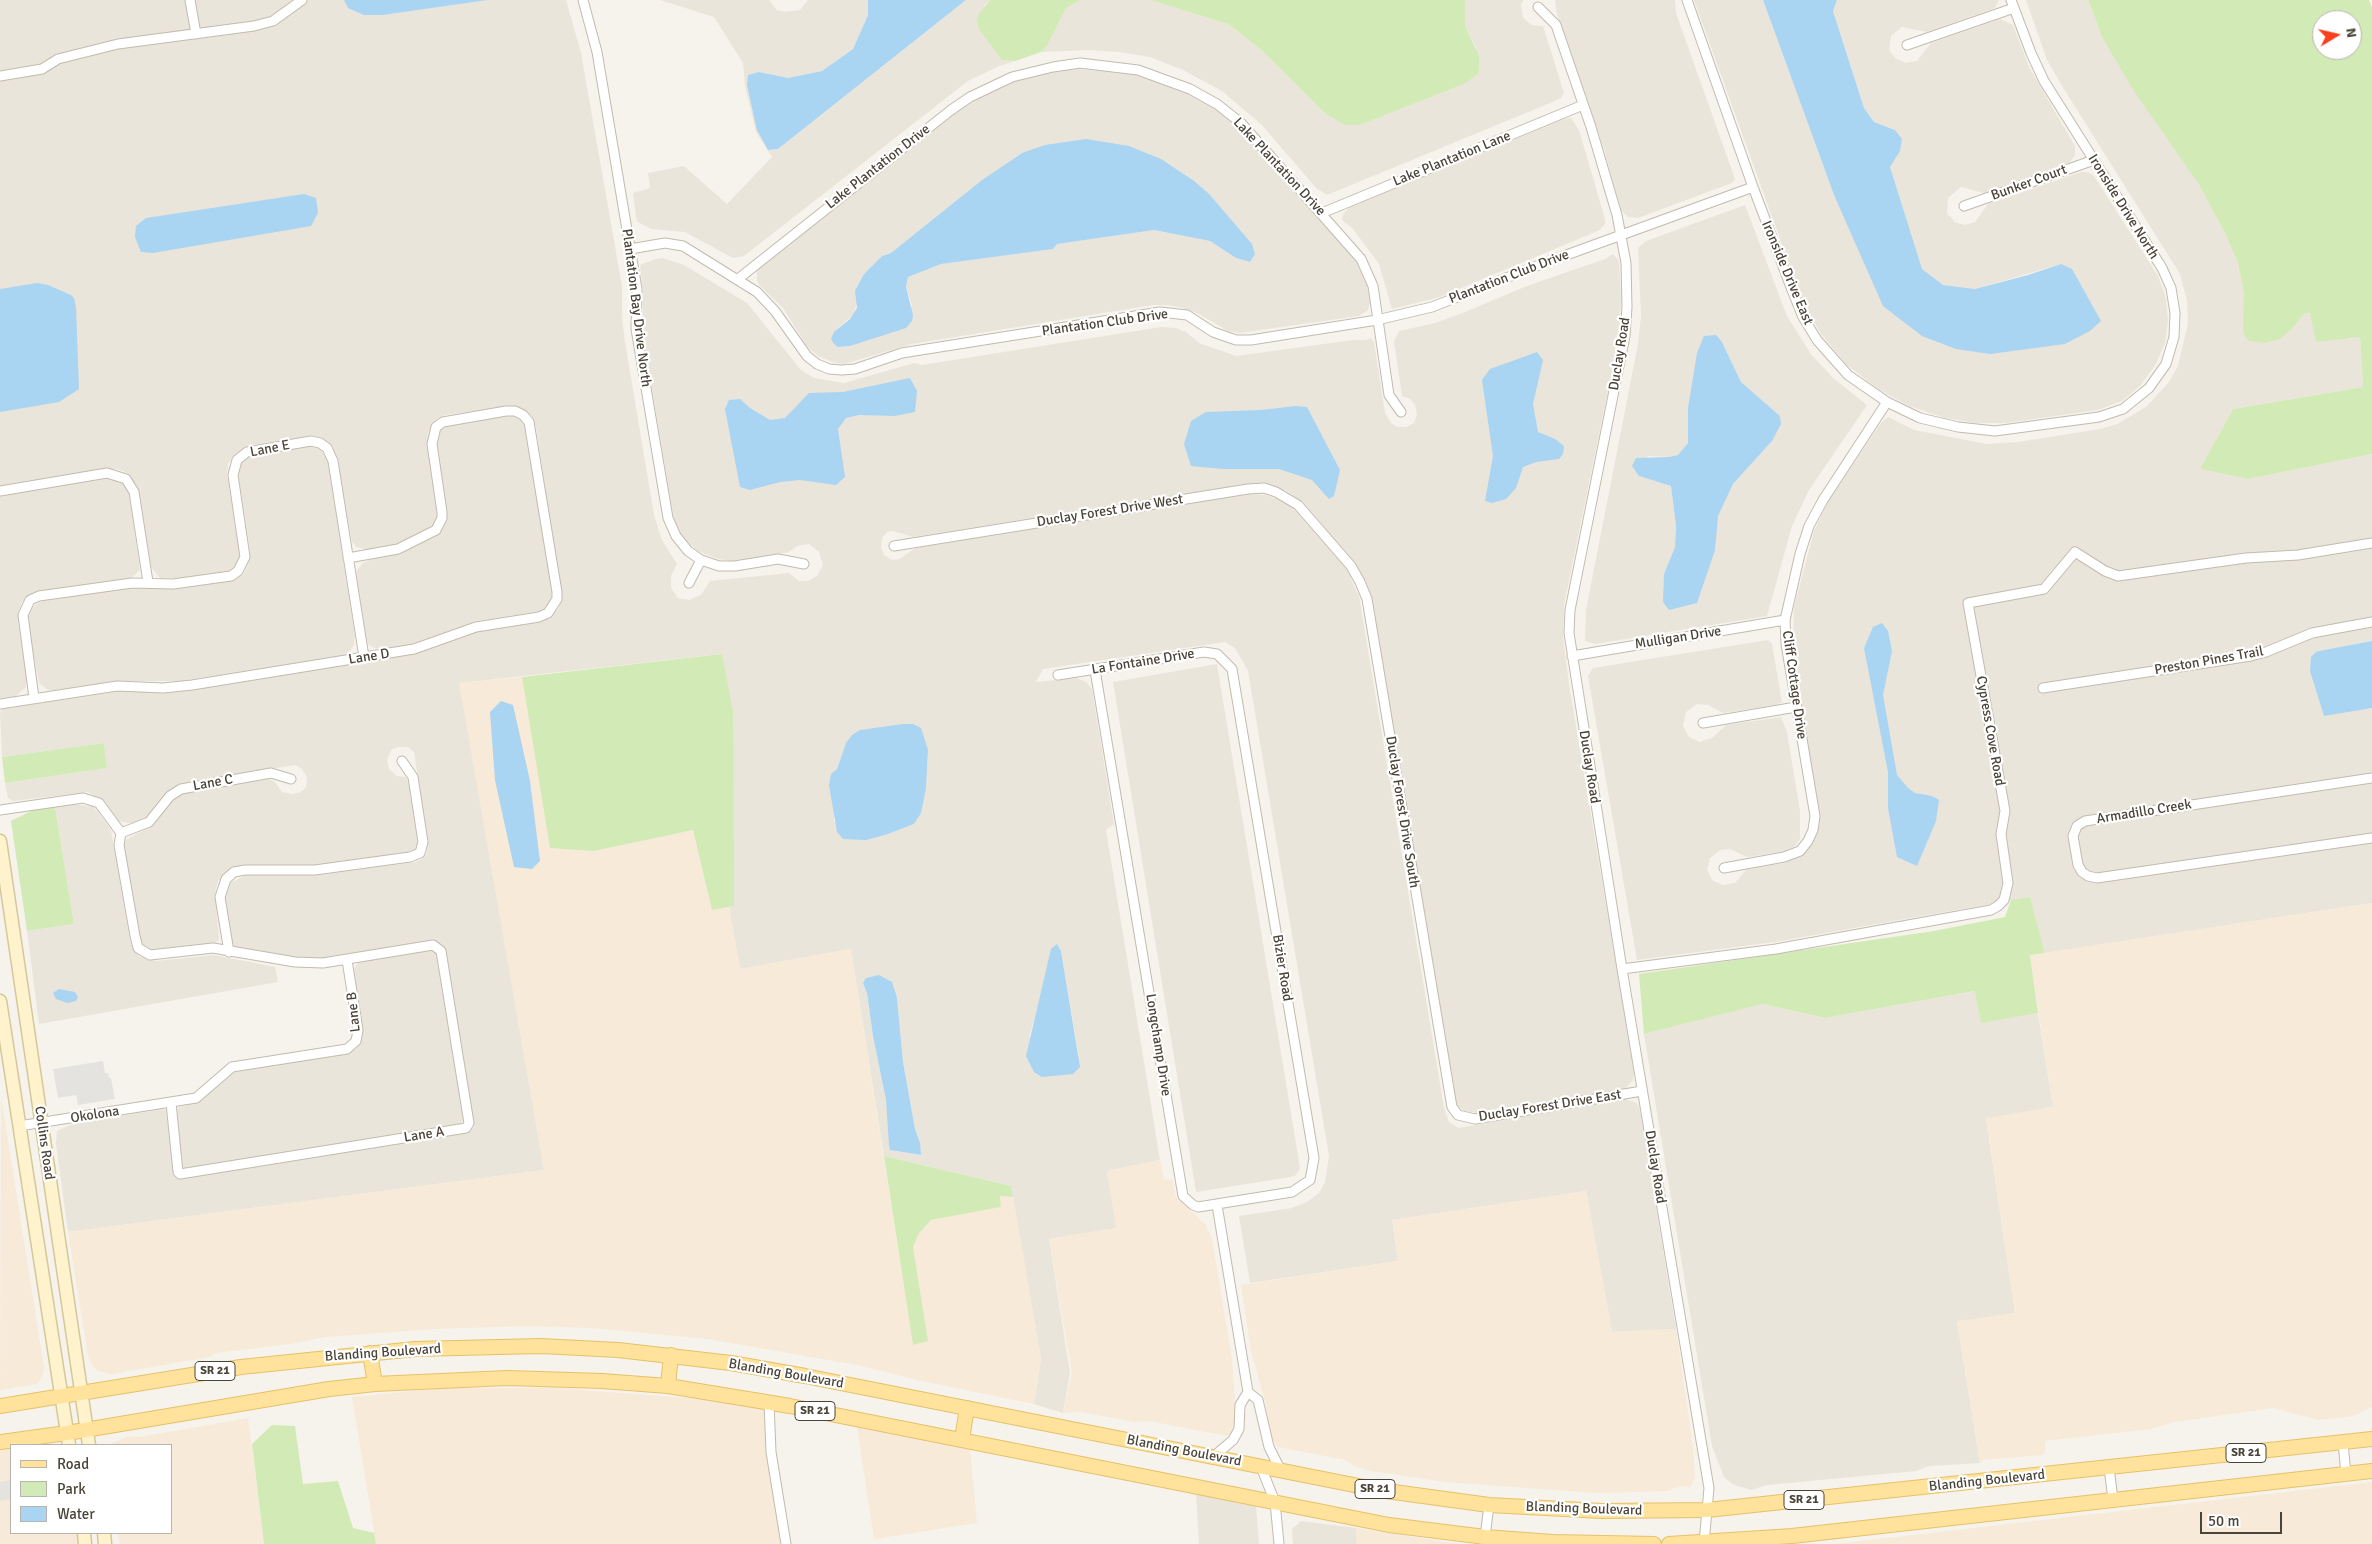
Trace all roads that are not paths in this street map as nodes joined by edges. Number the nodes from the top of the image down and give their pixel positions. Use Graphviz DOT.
graph roads {
  1 [pos="190,0"];
  2 [pos="302,0"];
  3 [pos="583,0"];
  4 [pos="1687,0"];
  5 [pos="2013,4"];
  6 [pos="1538,7"];
  7 [pos="196,34"];
  8 [pos="1907,45"];
  9 [pos="0,76"];
  10 [pos="1583,105"];
  11 [pos="2094,160"];
  12 [pos="1753,187"];
  13 [pos="1964,206"];
  14 [pos="1322,213"];
  15 [pos="1621,235"];
  16 [pos="630,249"];
  17 [pos="738,279"];
  18 [pos="1377,320"];
  19 [pos="1887,402"];
  20 [pos="2122,409"];
  21 [pos="1401,412"];
  22 [pos="0,491"];
  23 [pos="1314,523"];
  24 [pos="2372,543"];
  25 [pos="894,546"];
  26 [pos="348,558"];
  27 [pos="701,560"];
  28 [pos="804,564"];
  29 [pos="148,582"];
  30 [pos="688,584"];
  31 [pos="1785,620"];
  32 [pos="2372,622"];
  33 [pos="1572,656"];
  34 [pos="364,657"];
  35 [pos="1226,661"];
  36 [pos="1095,670"];
  37 [pos="1058,675"];
  38 [pos="2043,688"];
  39 [pos="34,698"];
  40 [pos="0,704"];
  41 [pos="1796,707"];
  42 [pos="1703,723"];
  43 [pos="402,761"];
  44 [pos="2372,778"];
  45 [pos="291,779"];
  46 [pos="0,810"];
  47 [pos="121,833"];
  48 [pos="2372,838"];
  49 [pos="0,841"];
  50 [pos="1724,868"];
  51 [pos="229,952"];
  52 [pos="347,960"];
  53 [pos="1622,969"];
  54 [pos="0,1001"];
  55 [pos="1642,1091"];
  56 [pos="171,1103"];
  57 [pos="1458,1115"];
  58 [pos="42,1124"];
  59 [pos="19,1126"];
  60 [pos="1217,1205"];
  61 [pos="370,1353"];
  62 [pos="671,1355"];
  63 [pos="375,1384"];
  64 [pos="668,1386"];
  65 [pos="1248,1392"];
  66 [pos="81,1393"];
  67 [pos="61,1396"];
  68 [pos="769,1402"];
  69 [pos="0,1406"];
  70 [pos="967,1408"];
  71 [pos="87,1430"];
  72 [pos="68,1439"];
  73 [pos="962,1439"];
  74 [pos="2372,1439"];
  75 [pos="0,1442"];
  76 [pos="2342,1443"];
  77 [pos="90,1444"];
  78 [pos="1214,1457"];
  79 [pos="1262,1467"];
  80 [pos="2109,1468"];
  81 [pos="1281,1471"];
  82 [pos="2372,1471"];
  83 [pos="2346,1474"];
  84 [pos="2113,1499"];
  85 [pos="1274,1502"];
  86 [pos="1489,1505"];
  87 [pos="1707,1510"];
  88 [pos="1486,1537"];
  89 [pos="1704,1543"];
  90 [pos="786,1544"];
  91 [pos="1279,1544"];
  92 [pos="1654,1544"];
  93 [pos="1669,1544"];
  1 -- 7 [label="street"];
  2 -- 7 [label="street"];
  3 -- 16 [label="street, Plantation Bay Drive North"];
  4 -- 12 [label="street, Ironside Drive East"];
  5 -- 8 [label="street"];
  5 -- 11 [label="street, Ironside Drive North"];
  6 -- 10 [label="street, Duclay Road"];
  7 -- 9 [label="street"];
  10 -- 14 [label="street, Lake Plantation Lane"];
  10 -- 15 [label="street, Duclay Road"];
  11 -- 13 [label="street, Bunker Court"];
  11 -- 20 [label="street, Ironside Drive North"];
  12 -- 15 [label="street, Plantation Club Drive"];
  12 -- 19 [label="street, Ironside Drive East"];
  14 -- 17 [label="street, Lake Plantation Drive"];
  14 -- 18 [label="street, Lake Plantation Drive"];
  15 -- 18 [label="street, Plantation Club Drive"];
  15 -- 33 [label="street, Duclay Road"];
  16 -- 17 [label="street, Plantation Club Drive"];
  16 -- 27 [label="street, Plantation Bay Drive North"];
  17 -- 18 [label="street, Plantation Club Drive"];
  18 -- 21 [label="street, Lake Plantation Drive"];
  19 -- 20 [label="street, Ironside Drive East"];
  19 -- 31 [label="street, Cliff Cottage Drive"];
  22 -- 29 [label="street"];
  23 -- 25 [label="street, Duclay Forest Drive West"];
  23 -- 57 [label="street, Duclay Forest Drive South"];
  24 -- 53 [label="street, Cypress Cove Road"];
  26 -- 29 [label="street, Lane E"];
  26 -- 34 [label="street"];
  26 -- 34 [label="street, Lane D"];
  27 -- 28 [label="street, Plantation Bay Drive North"];
  27 -- 30 [label="street"];
  29 -- 39 [label="street"];
  31 -- 33 [label="street, Mulligan Drive"];
  31 -- 41 [label="street, Cliff Cottage Drive"];
  32 -- 38 [label="street, Preston Pines Trail"];
  33 -- 53 [label="street, Duclay Road"];
  34 -- 39 [label="street, Lane D"];
  35 -- 36 [label="street, La Fontaine Drive"];
  35 -- 60 [label="street, Bizier Road"];
  36 -- 37 [label="street, La Fontaine Drive"];
  36 -- 60 [label="street, Longchamp Drive"];
  39 -- 40 [label="street, Lane D"];
  41 -- 42 [label="street"];
  41 -- 50 [label="street, Cliff Cottage Drive"];
  43 -- 51 [label="street"];
  44 -- 48 [label="street, Armadillo Creek"];
  45 -- 47 [label="street, Lane C"];
  46 -- 47 [label="street"];
  47 -- 51 [label="street"];
  49 -- 58 [label="main road, Collins Road"];
  51 -- 52 [label="street"];
  52 -- 56 [label="street, Lane B"];
  52 -- 56 [label="street, Lane A"];
  53 -- 55 [label="street, Duclay Road"];
  54 -- 59 [label="main road, Collins Road"];
  55 -- 57 [label="street, Duclay Forest Drive East"];
  55 -- 87 [label="street, Duclay Road"];
  56 -- 58 [label="street, Okolona"];
  58 -- 59 [label="street, Okolona"];
  58 -- 66 [label="main road, Collins Road"];
  59 -- 67 [label="main road, Collins Road"];
  60 -- 65 [label="street"];
  61 -- 62 [label="main road, Blanding Boulevard / SR 21"];
  61 -- 63 [label="main road"];
  61 -- 66 [label="main road, Blanding Boulevard / SR 21"];
  62 -- 64 [label="main road"];
  62 -- 70 [label="main road, Blanding Boulevard / SR 21"];
  63 -- 64 [label="main road, SR 21"];
  63 -- 71 [label="main road, SR 21"];
  64 -- 68 [label="main road, SR 21"];
  65 -- 78 [label="street"];
  65 -- 81 [label="street"];
  66 -- 67 [label="main road, Blanding Boulevard / SR 21"];
  66 -- 71 [label="main road, Collins Road"];
  67 -- 69 [label="main road, Blanding Boulevard / SR 21"];
  67 -- 72 [label="main road, Collins Road"];
  68 -- 73 [label="main road, SR 21"];
  68 -- 90 [label="street"];
  70 -- 73 [label="main road"];
  70 -- 78 [label="main road, Blanding Boulevard / SR 21"];
  71 -- 72 [label="main road, SR 21"];
  71 -- 77 [label="main road, Collins Road"];
  72 -- 75 [label="main road, SR 21"];
  73 -- 85 [label="main road, SR 21"];
  74 -- 76 [label="main road, Blanding Boulevard / SR 21"];
  76 -- 80 [label="main road, Blanding Boulevard / SR 21"];
  76 -- 83 [label="street"];
  78 -- 79 [label="main road, Blanding Boulevard / SR 21"];
  79 -- 81 [label="main road, Blanding Boulevard / SR 21"];
  79 -- 85 [label="street"];
  80 -- 84 [label="street"];
  80 -- 87 [label="main road, Blanding Boulevard / SR 21"];
  81 -- 86 [label="main road, Blanding Boulevard / SR 21"];
  82 -- 83 [label="main road, SR 21"];
  83 -- 84 [label="main road, SR 21"];
  84 -- 89 [label="main road, SR 21"];
  85 -- 88 [label="main road, SR 21"];
  85 -- 91 [label="street"];
  86 -- 87 [label="main road, Blanding Boulevard / SR 21"];
  86 -- 88 [label="street"];
  87 -- 89 [label="street, Duclay Road"];
  88 -- 92 [label="main road, SR 21"];
  89 -- 93 [label="main road, SR 21"];
}
